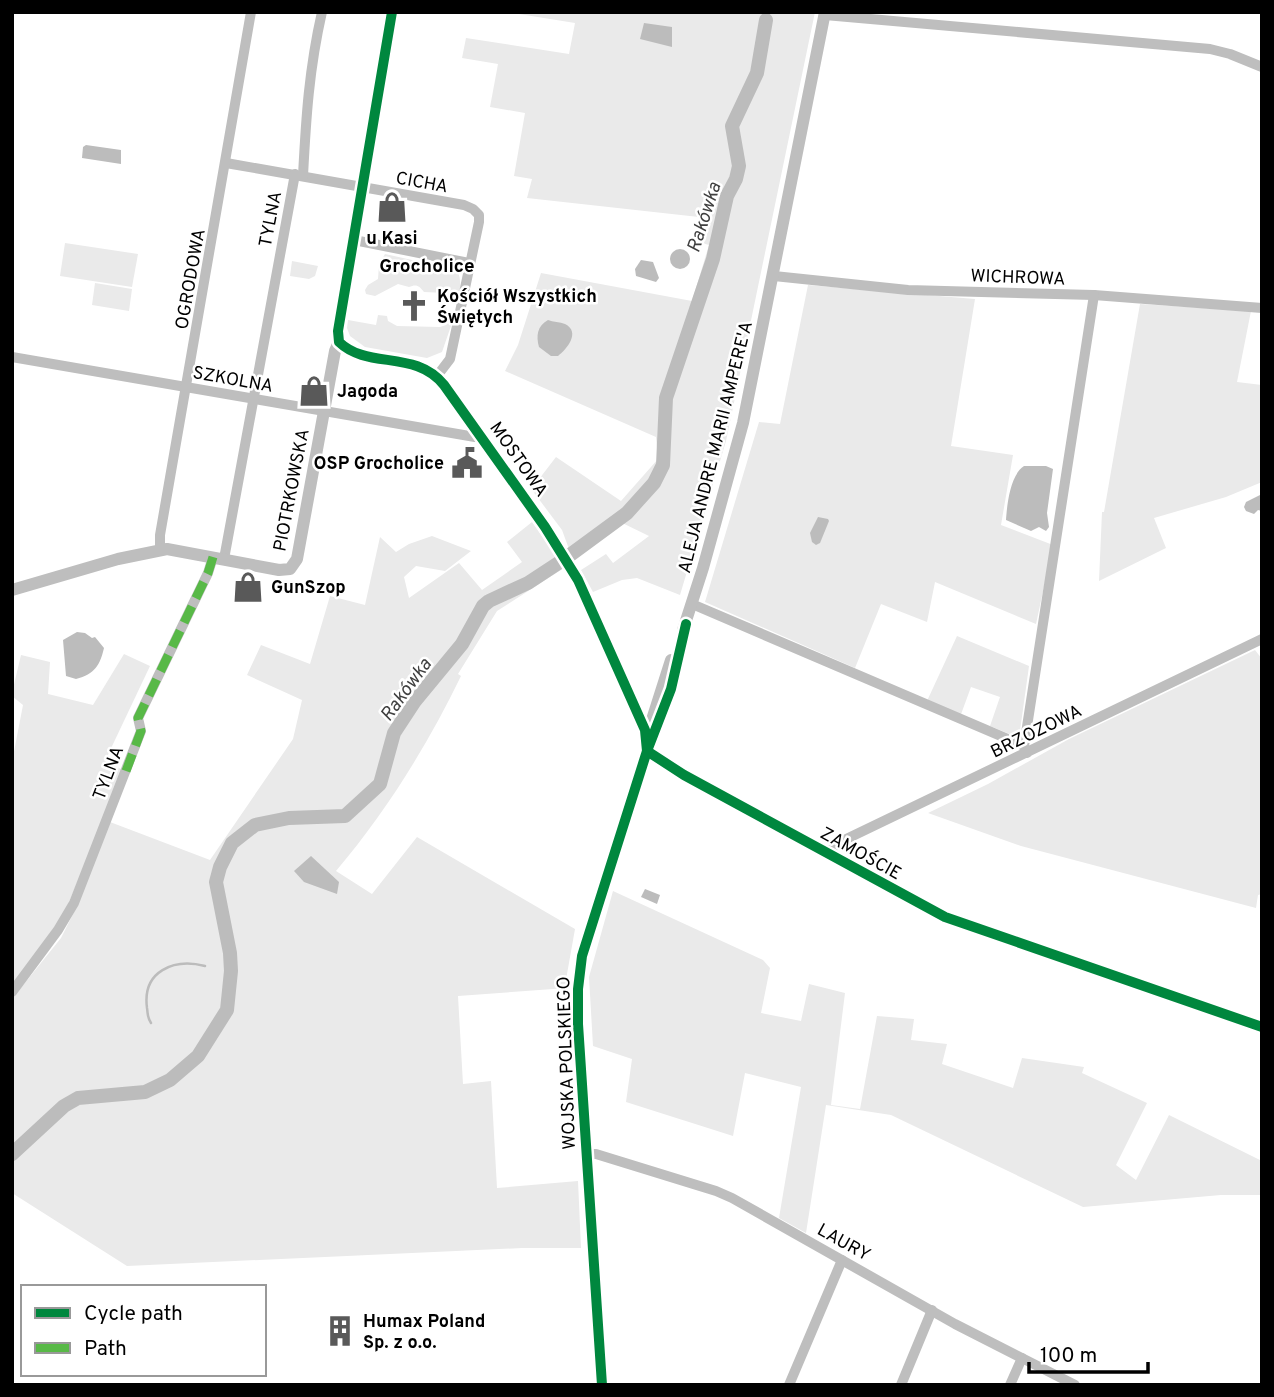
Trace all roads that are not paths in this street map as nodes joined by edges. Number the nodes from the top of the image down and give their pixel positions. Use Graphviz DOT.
graph roads {
  1 [pos="251,12"];
  2 [pos="322,12"];
  3 [pos="392,12"];
  4 [pos="825,14"];
  5 [pos="1262,66"];
  6 [pos="226,163"];
  7 [pos="299,175"];
  8 [pos="363,187"];
  9 [pos="354,240"];
  10 [pos="469,263"];
  11 [pos="774,276"];
  12 [pos="1094,295"];
  13 [pos="1262,308"];
  14 [pos="339,342"];
  15 [pos="12,357"];
  16 [pos="437,376"];
  17 [pos="186,387"];
  18 [pos="255,399"];
  19 [pos="324,411"];
  20 [pos="463,411"];
  21 [pos="449,432"];
  22 [pos="480,435"];
  23 [pos="160,550"];
  24 [pos="219,558"];
  25 [pos="12,590"];
  26 [pos="692,604"];
  27 [pos="686,624"];
  28 [pos="1262,639"];
  29 [pos="636,708"];
  30 [pos="655,708"];
  31 [pos="1025,750"];
  32 [pos="647,751"];
  33 [pos="827,853"];
  34 [pos="12,992"];
  35 [pos="1262,1027"];
  36 [pos="587,1154"];
  37 [pos="842,1260"];
  38 [pos="932,1310"];
  39 [pos="1022,1358"];
  40 [pos="601,1385"];
  41 [pos="789,1385"];
  42 [pos="901,1385"];
  43 [pos="1010,1385"];
  44 [pos="1075,1385"];
  1 -- 6 [label="street, OGRODOWA"];
  2 -- 7 [label="street, TYLNA"];
  3 -- 8 [label="street, PIOTRKOWSKA"];
  4 -- 5 [label="street"];
  4 -- 11 [label="street, ALEJA ANDRE MARII AMPERE'A"];
  6 -- 7 [label="street, CICHA"];
  6 -- 17 [label="street, OGRODOWA"];
  7 -- 8 [label="street, CICHA"];
  7 -- 18 [label="street, TYLNA"];
  8 -- 9 [label="street, PIOTRKOWSKA"];
  8 -- 10 [label="street, CICHA"];
  9 -- 10 [label="street"];
  9 -- 14 [label="street, PIOTRKOWSKA"];
  10 -- 16 [label="street"];
  11 -- 12 [label="street, WICHROWA"];
  11 -- 26 [label="street, ALEJA ANDRE MARII AMPERE'A"];
  12 -- 13 [label="street, WICHROWA"];
  12 -- 31 [label="street"];
  14 -- 16 [label="street"];
  14 -- 19 [label="street, PIOTRKOWSKA"];
  15 -- 17 [label="street, SZKOLNA"];
  16 -- 20 [label="street, MOSTOWA"];
  17 -- 18 [label="street, SZKOLNA"];
  17 -- 23 [label="street, OGRODOWA"];
  18 -- 19 [label="street, SZKOLNA"];
  18 -- 24 [label="street, TYLNA"];
  19 -- 21 [label="street, SZKOLNA"];
  19 -- 24 [label="street, PIOTRKOWSKA"];
  20 -- 21 [label="street"];
  20 -- 22 [label="street, MOSTOWA"];
  21 -- 22 [label="street, SZKOLNA"];
  22 -- 29 [label="street, MOSTOWA"];
  23 -- 24 [label="street, PIOTRKOWSKA"];
  23 -- 25 [label="street, PIOTRKOWSKA"];
  24 -- 34 [label="street, TYLNA"];
  26 -- 27 [label="street, ALEJA ANDRE MARII AMPERE'A"];
  26 -- 31 [label="street"];
  27 -- 30 [label="street, ALEJA ANDRE MARII AMPERE'A"];
  27 -- 32 [label="street, ALEJA ANDRE MARII AMPERE'A"];
  28 -- 31 [label="street, BRZOZOWA"];
  29 -- 30 [label="street"];
  29 -- 32 [label="street"];
  30 -- 32 [label="street, ALEJA ANDRE MARII AMPERE'A"];
  31 -- 33 [label="street, BRZOZOWA"];
  32 -- 33 [label="street, ZAMOŚCIE"];
  32 -- 36 [label="street, WOJSKA POLSKIEGO"];
  33 -- 35 [label="street, ZAMOŚCIE"];
  36 -- 37 [label="street, LAURY"];
  36 -- 40 [label="street, WOJSKA POLSKIEGO"];
  37 -- 38 [label="street, LAURY"];
  37 -- 41 [label="street"];
  38 -- 39 [label="street, LAURY"];
  38 -- 42 [label="street"];
  39 -- 43 [label="street"];
  39 -- 44 [label="street, LAURY"];
}
